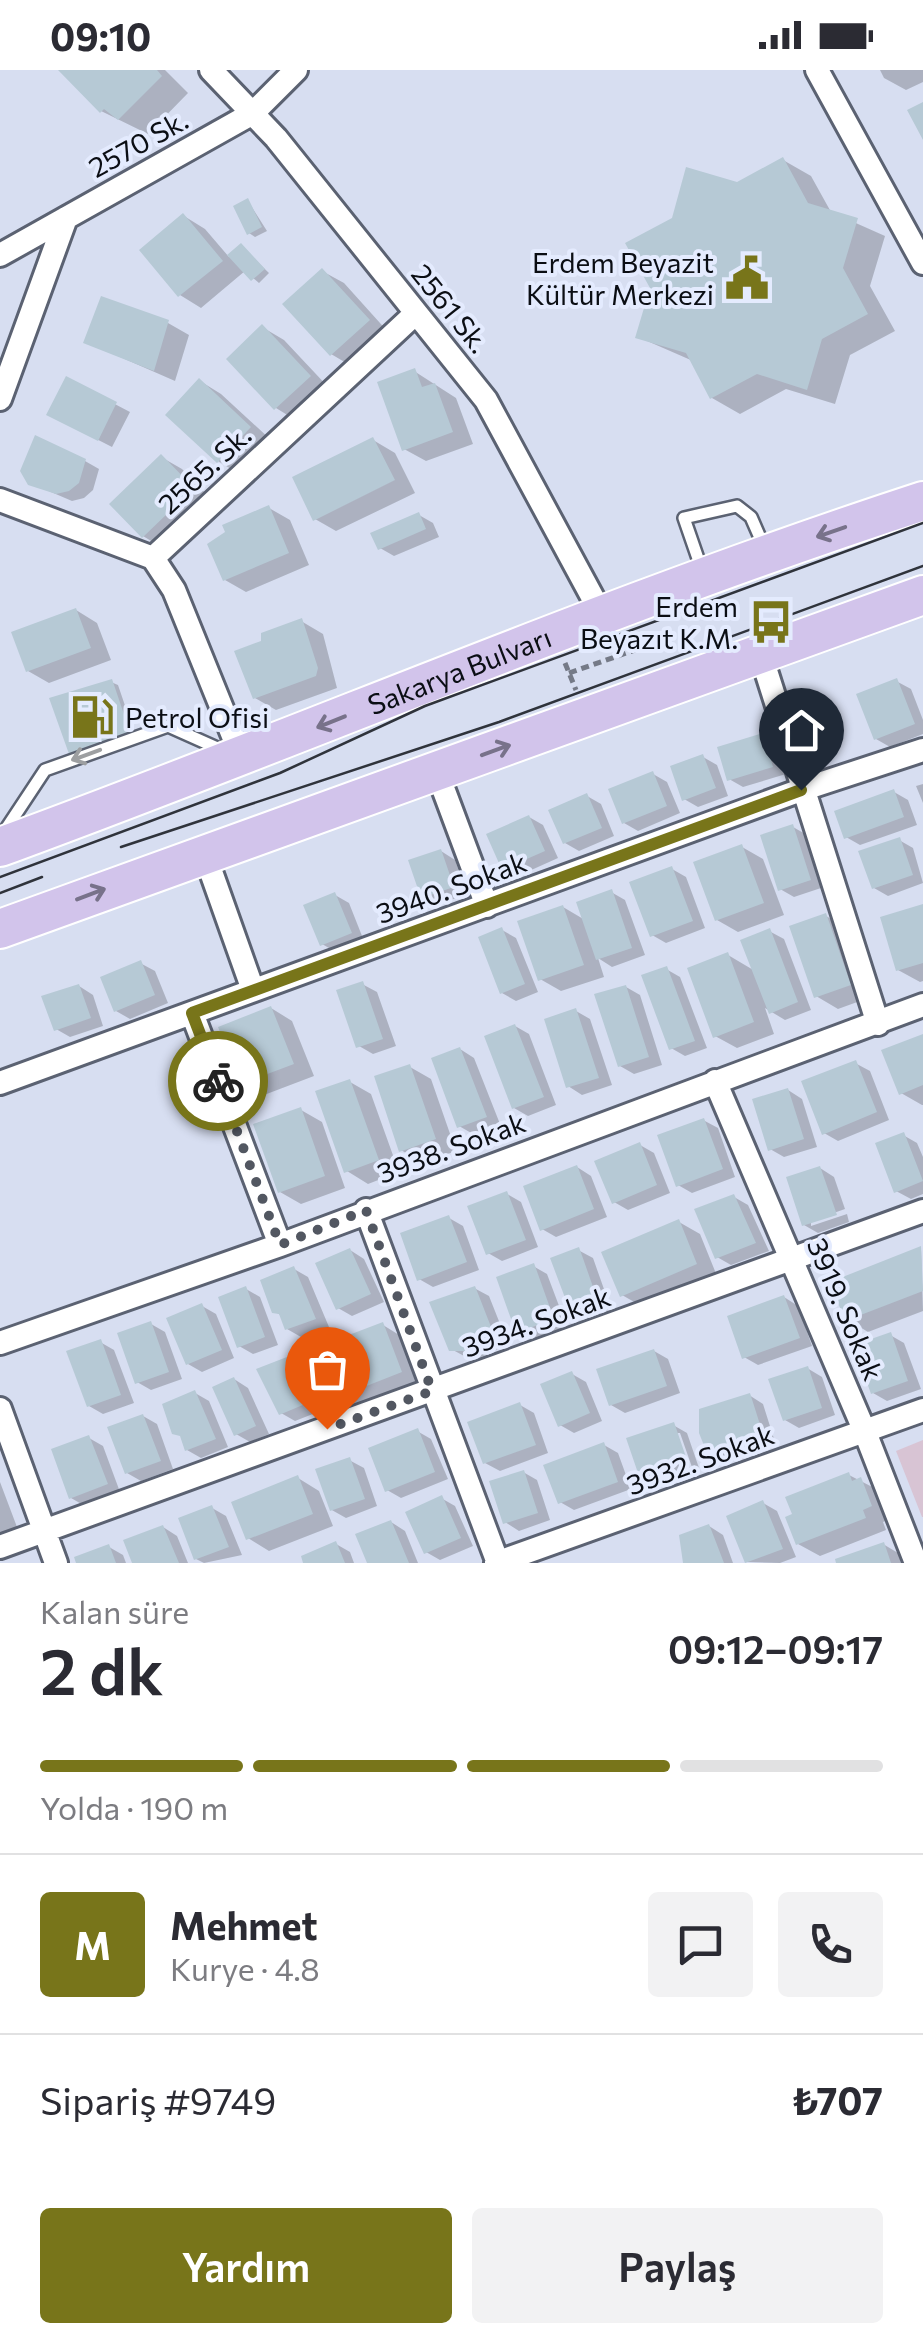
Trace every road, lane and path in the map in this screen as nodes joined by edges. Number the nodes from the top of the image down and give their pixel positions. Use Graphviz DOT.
graph roads {
  1 [pos="212,70"];
  2 [pos="296,70"];
  3 [pos="817,70"];
  4 [pos="254,113"];
  5 [pos="66,218"];
  6 [pos="919,247"];
  7 [pos="0,255"];
  8 [pos="416,313"];
  9 [pos="0,399"];
  10 [pos="0,500"];
  11 [pos="923,501"];
  12 [pos="767,555"];
  13 [pos="153,558"];
  14 [pos="704,577"];
  15 [pos="923,595"];
  16 [pos="601,613"];
  17 [pos="552,632"];
  18 [pos="678,635"];
  19 [pos="760,655"];
  20 [pos="569,673"];
  21 [pos="588,718"];
  22 [pos="923,750"];
  23 [pos="242,758"];
  24 [pos="438,772"];
  25 [pos="801,790"];
  26 [pos="0,843"];
  27 [pos="204,852"];
  28 [pos="487,906"];
  29 [pos="0,929"];
  30 [pos="252,990"];
  31 [pos="923,1005"];
  32 [pos="192,1013"];
  33 [pos="878,1024"];
  34 [pos="715,1081"];
  35 [pos="0,1082"];
  36 [pos="366,1210"];
  37 [pos="923,1211"];
  38 [pos="280,1245"];
  39 [pos="793,1258"];
  40 [pos="0,1343"];
  41 [pos="432,1391"];
  42 [pos="0,1410"];
  43 [pos="923,1410"];
  44 [pos="865,1432"];
  45 [pos="45,1530"];
  46 [pos="0,1546"];
  47 [pos="56,1563"];
  48 [pos="497,1563"];
  49 [pos="916,1563"];
  1 -- 4 [label="street, 2561 Sk."];
  2 -- 4 [label="street, 2570 Sk."];
  3 -- 6 [label="street"];
  4 -- 5 [label="street, 2570 Sk."];
  4 -- 8 [label="street, 2561 Sk."];
  5 -- 7 [label="street, 2570 Sk."];
  5 -- 9 [label="street"];
  8 -- 13 [label="street, 2565. Sk."];
  8 -- 16 [label="street, 2561 Sk."];
  10 -- 13 [label="street"];
  11 -- 12 [label="main road, Sakarya Bulvarı, one-way"];
  12 -- 14 [label="main road, Sakarya Bulvarı"];
  12 -- 14 [label="lane"];
  13 -- 23 [label="street"];
  14 -- 16 [label="main road, Sakarya Bulvarı"];
  15 -- 19 [label="main road"];
  16 -- 17 [label="main road, Sakarya Bulvarı"];
  17 -- 20 [label="path"];
  17 -- 23 [label="main road, Sakarya Bulvarı, one-way"];
  18 -- 20 [label="path"];
  19 -- 21 [label="main road"];
  19 -- 25 [label="street"];
  20 -- 21 [label="path"];
  24 -- 21 [label="main road, one-way"];
  22 -- 25 [label="street, 3940. Sokak"];
  23 -- 26 [label="main road, Sakarya Bulvarı"];
  23 -- 26 [label="lane, one-way"];
  24 -- 27 [label="main road"];
  24 -- 28 [label="street"];
  25 -- 28 [label="street, 3940. Sokak"];
  25 -- 33 [label="street"];
  29 -- 27 [label="main road, one-way"];
  27 -- 30 [label="street"];
  28 -- 30 [label="street, 3940. Sokak"];
  30 -- 32 [label="street, 3940. Sokak"];
  31 -- 33 [label="street, 3938. Sokak"];
  32 -- 35 [label="street, 3940. Sokak"];
  32 -- 38 [label="street"];
  33 -- 34 [label="street, 3938. Sokak"];
  34 -- 36 [label="street, 3938. Sokak"];
  34 -- 39 [label="street, 3919. Sokak"];
  36 -- 38 [label="street, 3938. Sokak"];
  36 -- 41 [label="street"];
  37 -- 39 [label="street, 3934. Sokak"];
  38 -- 40 [label="street, 3938. Sokak"];
  39 -- 41 [label="street, 3934. Sokak"];
  39 -- 44 [label="street, 3919. Sokak"];
  41 -- 45 [label="street, 3934. Sokak"];
  41 -- 48 [label="street"];
  42 -- 45 [label="street"];
  43 -- 44 [label="street, 3932. Sokak"];
  44 -- 48 [label="street, 3932. Sokak"];
  44 -- 49 [label="street, 3919. Sokak"];
  45 -- 46 [label="street, 3934. Sokak"];
  45 -- 47 [label="street"];
}
